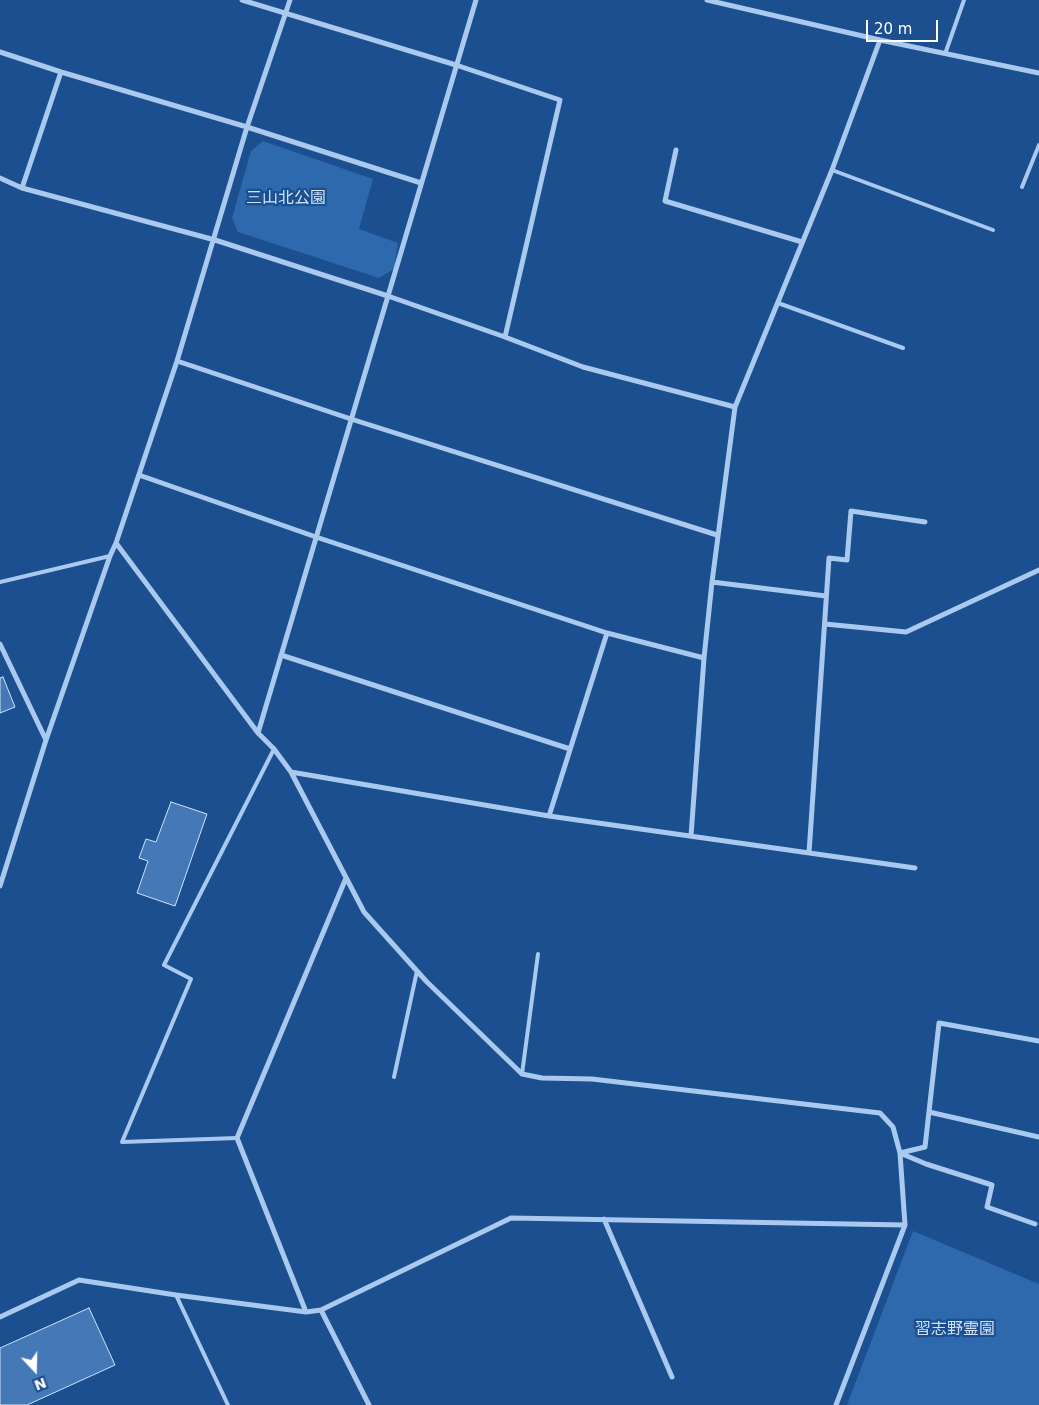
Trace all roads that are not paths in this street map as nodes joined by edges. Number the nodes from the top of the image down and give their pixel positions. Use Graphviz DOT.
graph roads {
  1 [pos="242,0"];
  2 [pos="290,0"];
  3 [pos="476,0"];
  4 [pos="707,0"];
  5 [pos="964,0"];
  6 [pos="286,12"];
  7 [pos="880,40"];
  8 [pos="0,52"];
  9 [pos="945,54"];
  10 [pos="456,65"];
  11 [pos="61,72"];
  12 [pos="1039,74"];
  13 [pos="247,127"];
  14 [pos="1039,145"];
  15 [pos="676,150"];
  16 [pos="832,170"];
  17 [pos="0,178"];
  18 [pos="421,183"];
  19 [pos="1022,187"];
  20 [pos="22,188"];
  21 [pos="994,230"];
  22 [pos="214,240"];
  23 [pos="802,242"];
  24 [pos="388,296"];
  25 [pos="778,303"];
  26 [pos="505,337"];
  27 [pos="903,348"];
  28 [pos="177,361"];
  29 [pos="735,407"];
  30 [pos="351,419"];
  31 [pos="139,475"];
  32 [pos="925,522"];
  33 [pos="717,535"];
  34 [pos="316,537"];
  35 [pos="116,543"];
  36 [pos="110,556"];
  37 [pos="1039,570"];
  38 [pos="0,582"];
  39 [pos="712,582"];
  40 [pos="826,596"];
  41 [pos="825,624"];
  42 [pos="607,633"];
  43 [pos="0,644"];
  44 [pos="281,655"];
  45 [pos="704,658"];
  46 [pos="258,733"];
  47 [pos="46,740"];
  48 [pos="274,749"];
  49 [pos="570,749"];
  50 [pos="291,772"];
  51 [pos="549,816"];
  52 [pos="691,836"];
  53 [pos="809,853"];
  54 [pos="914,868"];
  55 [pos="1,877"];
  56 [pos="346,878"];
  57 [pos="0,886"];
  58 [pos="538,954"];
  59 [pos="417,971"];
  60 [pos="1039,1041"];
  61 [pos="522,1074"];
  62 [pos="394,1077"];
  63 [pos="929,1112"];
  64 [pos="237,1138"];
  65 [pos="1039,1138"];
  66 [pos="900,1153"];
  67 [pos="604,1219"];
  68 [pos="1035,1224"];
  69 [pos="905,1225"];
  70 [pos="176,1295"];
  71 [pos="321,1310"];
  72 [pos="306,1312"];
  73 [pos="0,1317"];
  74 [pos="672,1377"];
  75 [pos="228,1405"];
  76 [pos="369,1405"];
  77 [pos="836,1405"];
  1 -- 6 [label="street"];
  2 -- 6 [label="street"];
  3 -- 10 [label="street"];
  4 -- 7 [label="street"];
  5 -- 9 [label="lane"];
  6 -- 10 [label="street"];
  6 -- 13 [label="street"];
  7 -- 9 [label="street"];
  7 -- 16 [label="street"];
  8 -- 11 [label="street"];
  9 -- 12 [label="street"];
  10 -- 18 [label="street"];
  10 -- 26 [label="street"];
  11 -- 13 [label="street"];
  11 -- 20 [label="street"];
  13 -- 18 [label="street"];
  13 -- 22 [label="street"];
  14 -- 19 [label="lane"];
  15 -- 23 [label="street"];
  16 -- 21 [label="lane"];
  16 -- 23 [label="street"];
  17 -- 20 [label="street"];
  18 -- 24 [label="street"];
  20 -- 22 [label="street"];
  22 -- 24 [label="street"];
  22 -- 28 [label="street"];
  23 -- 25 [label="street"];
  24 -- 26 [label="street"];
  24 -- 30 [label="street"];
  25 -- 27 [label="lane"];
  25 -- 29 [label="street"];
  26 -- 29 [label="street"];
  28 -- 30 [label="street"];
  28 -- 31 [label="street"];
  29 -- 33 [label="street"];
  30 -- 33 [label="street"];
  30 -- 34 [label="street"];
  31 -- 34 [label="street"];
  31 -- 35 [label="street"];
  32 -- 40 [label="street"];
  33 -- 39 [label="street"];
  34 -- 42 [label="street"];
  34 -- 44 [label="street"];
  35 -- 36 [label="street"];
  35 -- 46 [label="street"];
  36 -- 38 [label="lane"];
  36 -- 47 [label="street"];
  37 -- 41 [label="street"];
  39 -- 40 [label="street"];
  39 -- 45 [label="street"];
  40 -- 41 [label="street"];
  41 -- 53 [label="street"];
  42 -- 45 [label="street"];
  42 -- 49 [label="street"];
  43 -- 47 [label="street"];
  44 -- 46 [label="street"];
  44 -- 49 [label="street"];
  45 -- 52 [label="street"];
  46 -- 48 [label="street"];
  47 -- 55 [label="street"];
  48 -- 50 [label="street"];
  48 -- 64 [label="lane"];
  49 -- 51 [label="street"];
  50 -- 51 [label="street"];
  50 -- 56 [label="street"];
  51 -- 52 [label="street"];
  52 -- 53 [label="street"];
  53 -- 54 [label="street"];
  55 -- 57 [label="street"];
  56 -- 59 [label="street"];
  56 -- 64 [label="street"];
  58 -- 61 [label="lane"];
  59 -- 61 [label="street"];
  59 -- 62 [label="lane"];
  60 -- 63 [label="street"];
  61 -- 66 [label="street"];
  63 -- 65 [label="street"];
  63 -- 66 [label="street"];
  64 -- 72 [label="street"];
  66 -- 68 [label="street"];
  66 -- 69 [label="street"];
  67 -- 69 [label="street"];
  67 -- 71 [label="street"];
  67 -- 74 [label="street"];
  69 -- 77 [label="street"];
  70 -- 72 [label="street"];
  70 -- 73 [label="street"];
  70 -- 75 [label="lane"];
  71 -- 72 [label="street"];
  71 -- 76 [label="street"];
}
